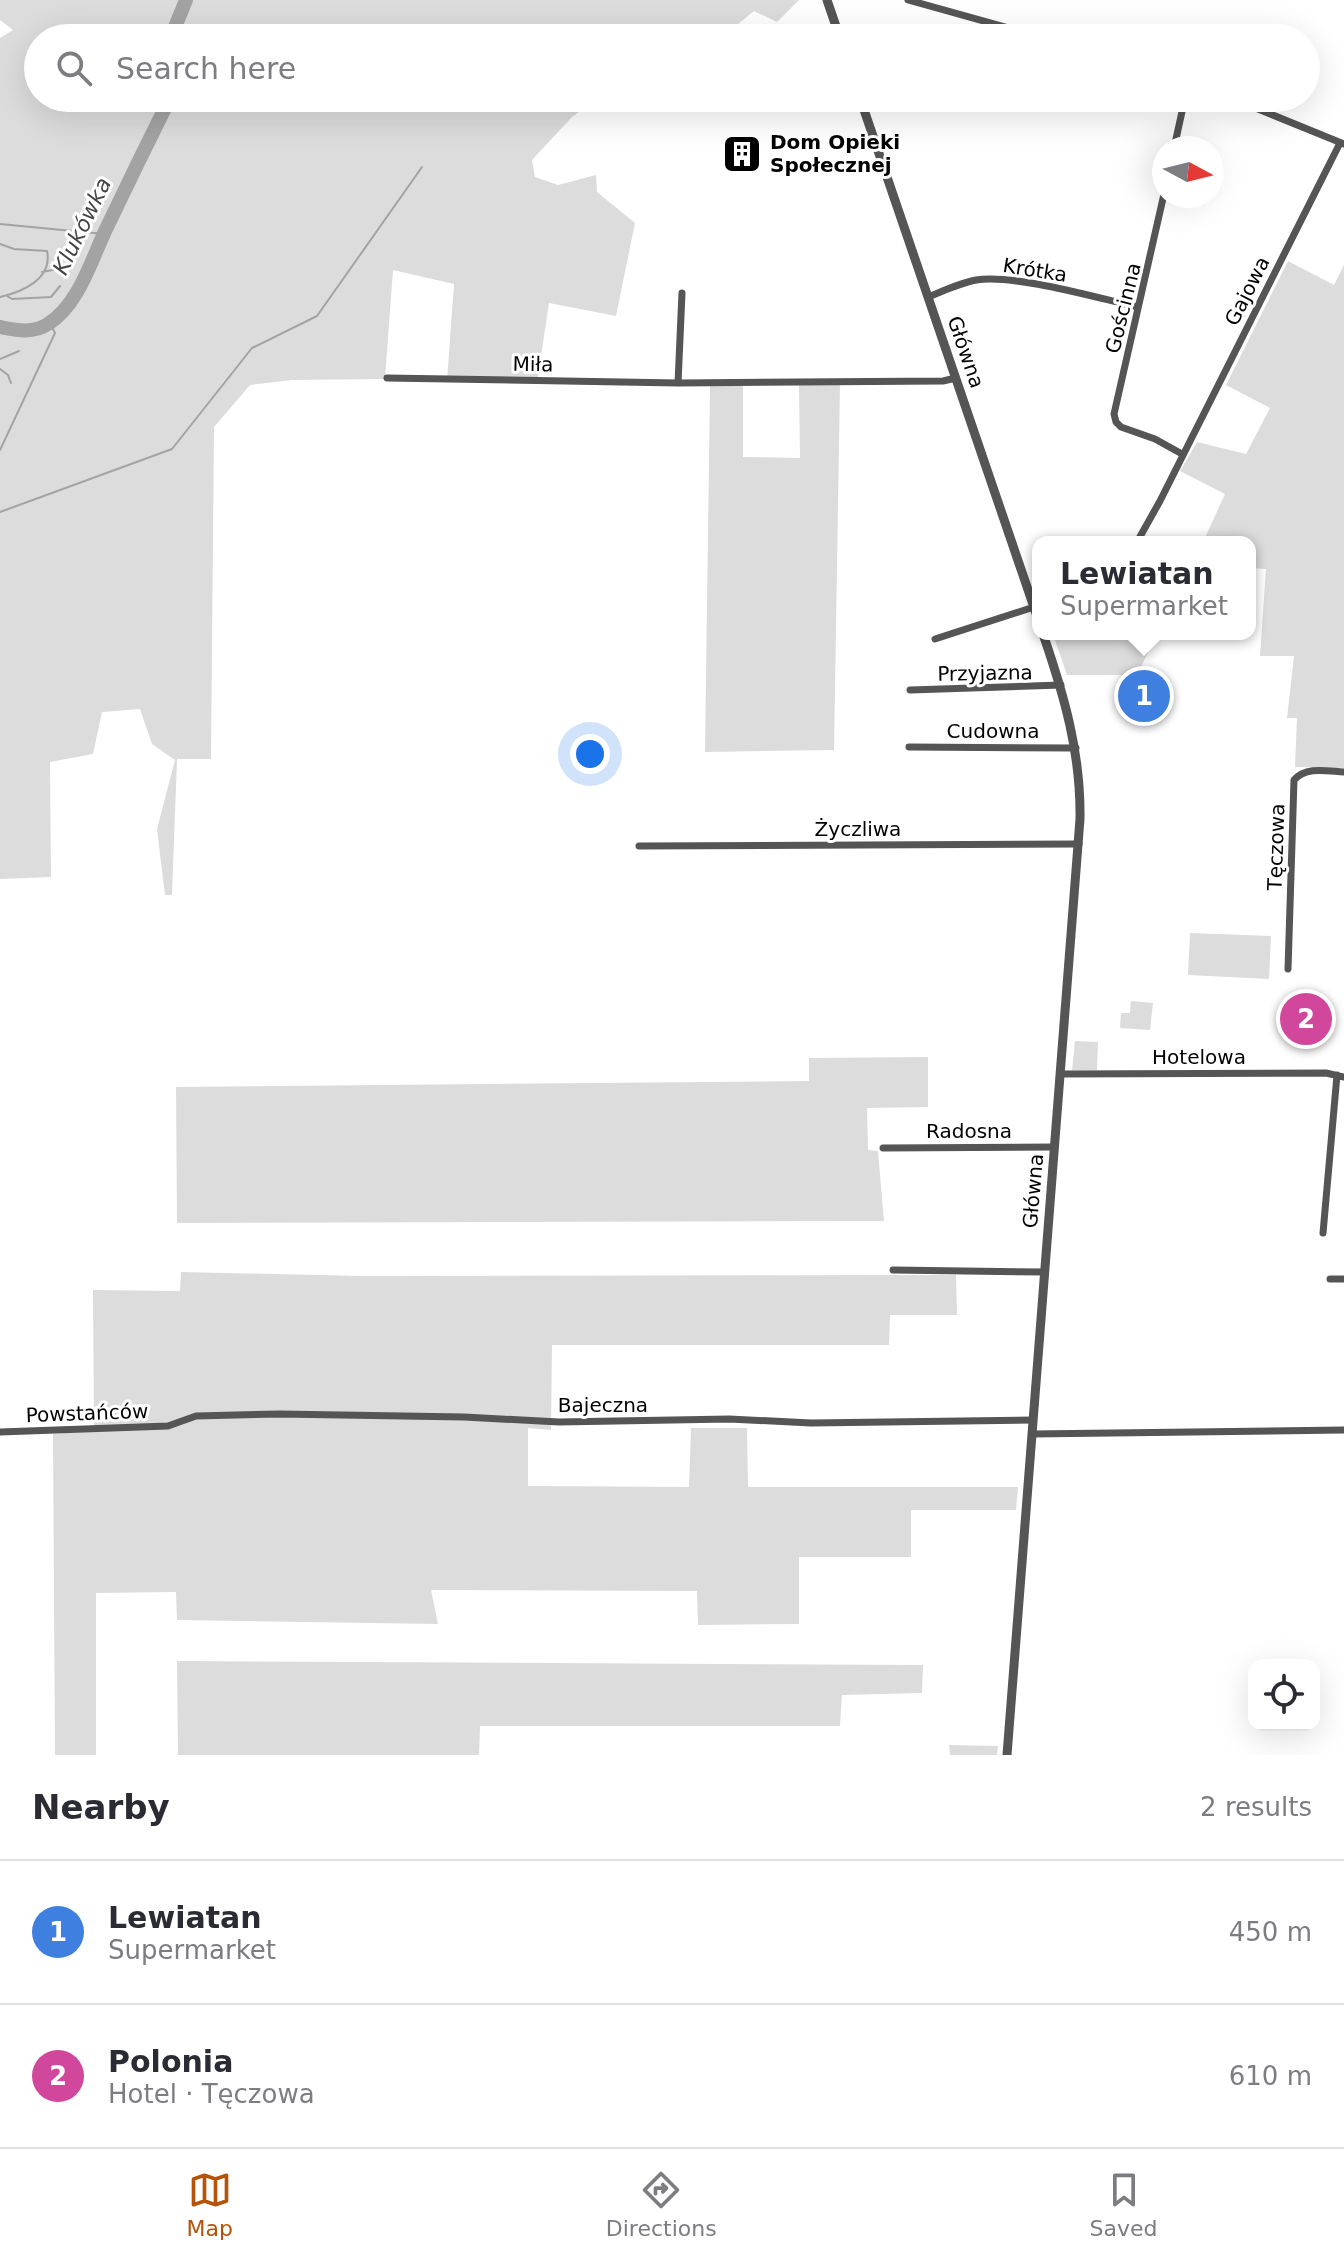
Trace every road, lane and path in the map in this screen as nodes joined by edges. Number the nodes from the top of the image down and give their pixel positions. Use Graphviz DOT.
graph roads {
  1 [pos="827,0"];
  2 [pos="908,0"];
  3 [pos="835,24"];
  4 [pos="995,24"];
  5 [pos="865,112"];
  6 [pos="1182,112"];
  7 [pos="1265,112"];
  8 [pos="1177,136"];
  9 [pos="1342,144"];
  10 [pos="1161,208"];
  11 [pos="682,293"];
  12 [pos="928,297"];
  13 [pos="1138,307"];
  14 [pos="387,378"];
  15 [pos="956,378"];
  16 [pos="678,383"];
  17 [pos="1182,454"];
  18 [pos="1140,536"];
  19 [pos="1032,592"];
  20 [pos="1032,608"];
  21 [pos="935,639"];
  22 [pos="1045,640"];
  23 [pos="1061,685"];
  24 [pos="910,690"];
  25 [pos="909,747"];
  26 [pos="1076,748"];
  27 [pos="1344,772"];
  28 [pos="1079,844"];
  29 [pos="639,846"];
  30 [pos="1288,969"];
  31 [pos="1060,1074"];
  32 [pos="1340,1076"];
  33 [pos="1054,1147"];
  34 [pos="883,1148"];
  35 [pos="1323,1233"];
  36 [pos="893,1270"];
  37 [pos="1044,1272"];
  38 [pos="1330,1279"];
  39 [pos="1344,1279"];
  40 [pos="1033,1420"];
  41 [pos="176,1423"];
  42 [pos="1344,1430"];
  43 [pos="0,1432"];
  44 [pos="1032,1434"];
  45 [pos="1007,1755"];
  1 -- 3 [label="street"];
  2 -- 4 [label="street"];
  5 -- 12 [label="street, Główna"];
  6 -- 8 [label="street"];
  7 -- 9 [label="street"];
  9 -- 17 [label="street, Gajowa"];
  10 -- 13 [label="street, Gościnna"];
  11 -- 16 [label="street"];
  12 -- 13 [label="street, Krótka"];
  12 -- 15 [label="street, Główna"];
  13 -- 17 [label="street, Gościnna"];
  14 -- 16 [label="street, Miła"];
  15 -- 16 [label="street, Miła"];
  15 -- 19 [label="street, Główna"];
  17 -- 18 [label="street, Gajowa"];
  20 -- 21 [label="street"];
  22 -- 23 [label="street, Główna"];
  23 -- 24 [label="street, Przyjazna"];
  23 -- 26 [label="street, Główna"];
  25 -- 26 [label="street, Cudowna"];
  26 -- 28 [label="street, Główna"];
  27 -- 30 [label="street, Tęczowa"];
  28 -- 29 [label="street, Życzliwa"];
  28 -- 31 [label="street, Główna"];
  31 -- 32 [label="street, Hotelowa"];
  31 -- 33 [label="street, Główna"];
  32 -- 35 [label="street, Hotelowa"];
  33 -- 34 [label="street, Radosna"];
  33 -- 37 [label="street, Główna"];
  36 -- 37 [label="street"];
  37 -- 40 [label="street, Główna"];
  38 -- 39 [label="street"];
  40 -- 41 [label="street, Bajeczna"];
  40 -- 44 [label="street, Główna"];
  41 -- 43 [label="street, Powstańców"];
  42 -- 44 [label="street"];
  44 -- 45 [label="street, Główna"];
}
